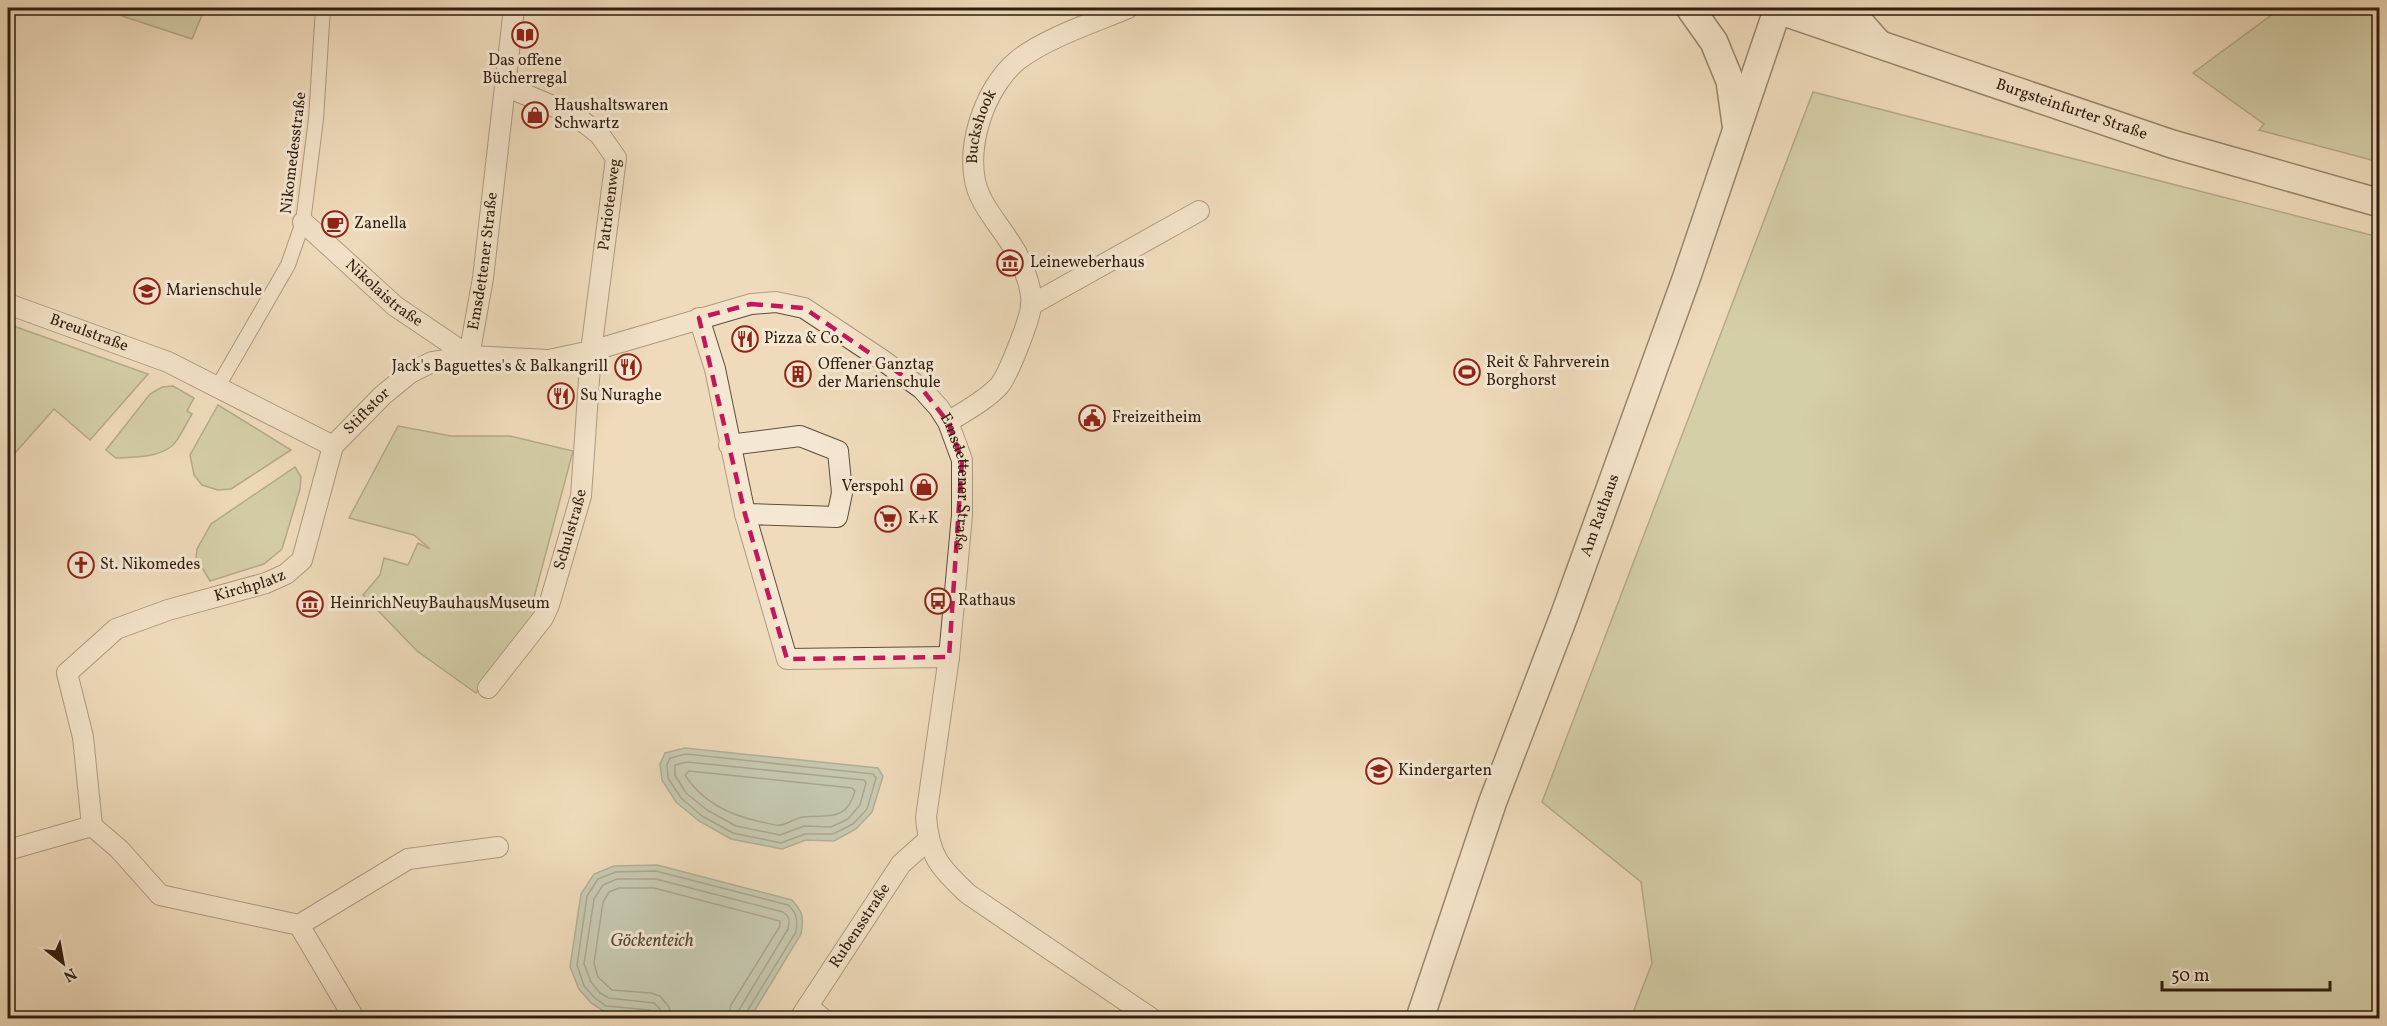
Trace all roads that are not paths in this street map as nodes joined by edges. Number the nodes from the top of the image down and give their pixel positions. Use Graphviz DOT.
graph roads {
  1 [pos="323,8"];
  2 [pos="514,8"];
  3 [pos="1128,8"];
  4 [pos="1690,8"];
  5 [pos="1775,8"];
  6 [pos="1846,8"];
  7 [pos="1879,44"];
  8 [pos="505,86"];
  9 [pos="1737,129"];
  10 [pos="2379,203"];
  11 [pos="1199,211"];
  12 [pos="303,222"];
  13 [pos="8,304"];
  14 [pos="1031,305"];
  15 [pos="699,318"];
  16 [pos="591,351"];
  17 [pos="470,356"];
  18 [pos="217,388"];
  19 [pos="948,422"];
  20 [pos="729,445"];
  21 [pos="333,446"];
  22 [pos="745,514"];
  23 [pos="949,657"];
  24 [pos="488,688"];
  25 [pos="92,826"];
  26 [pos="927,840"];
  27 [pos="498,847"];
  28 [pos="8,850"];
  29 [pos="298,925"];
  30 [pos="810,1014"];
  31 [pos="354,1018"];
  32 [pos="1151,1018"];
  33 [pos="1420,1018"];
  1 -- 12 [label="street, Nikomedesstraße"];
  2 -- 8 [label="street, Emsdettener Straße"];
  3 -- 14 [label="street, Buckshook"];
  4 -- 9 [label="main road"];
  5 -- 7 [label="main road, Burgsteinfurter Straße"];
  5 -- 9 [label="main road, Am Rathaus"];
  6 -- 7 [label="main road"];
  7 -- 10 [label="main road, Burgsteinfurter Straße"];
  8 -- 16 [label="street, Patriotenweg"];
  8 -- 17 [label="street, Emsdettener Straße"];
  9 -- 33 [label="main road, Am Rathaus"];
  11 -- 14 [label="street"];
  12 -- 17 [label="street, Nikolaistraße"];
  12 -- 18 [label="street, Nikomedesstraße"];
  13 -- 18 [label="street, Breulstraße"];
  14 -- 19 [label="street, Buckshook"];
  15 -- 16 [label="street, Emsdettener Straße"];
  15 -- 19 [label="street, Emsdettener Straße"];
  15 -- 20 [label="street"];
  16 -- 17 [label="street, Emsdettener Straße"];
  16 -- 24 [label="street, Schulstraße"];
  17 -- 21 [label="street, Stiftstor"];
  18 -- 21 [label="street"];
  19 -- 23 [label="street, Emsdettener Straße"];
  20 -- 22 [label="street"];
  20 -- 22 [label="street"];
  21 -- 25 [label="street, Kirchplatz"];
  22 -- 23 [label="street"];
  23 -- 26 [label="street, Emsdettener Straße"];
  25 -- 28 [label="street"];
  25 -- 29 [label="street"];
  26 -- 30 [label="street, Rubensstraße"];
  26 -- 32 [label="street, Emsdettener Straße"];
  27 -- 29 [label="street"];
  29 -- 31 [label="street"];
}
